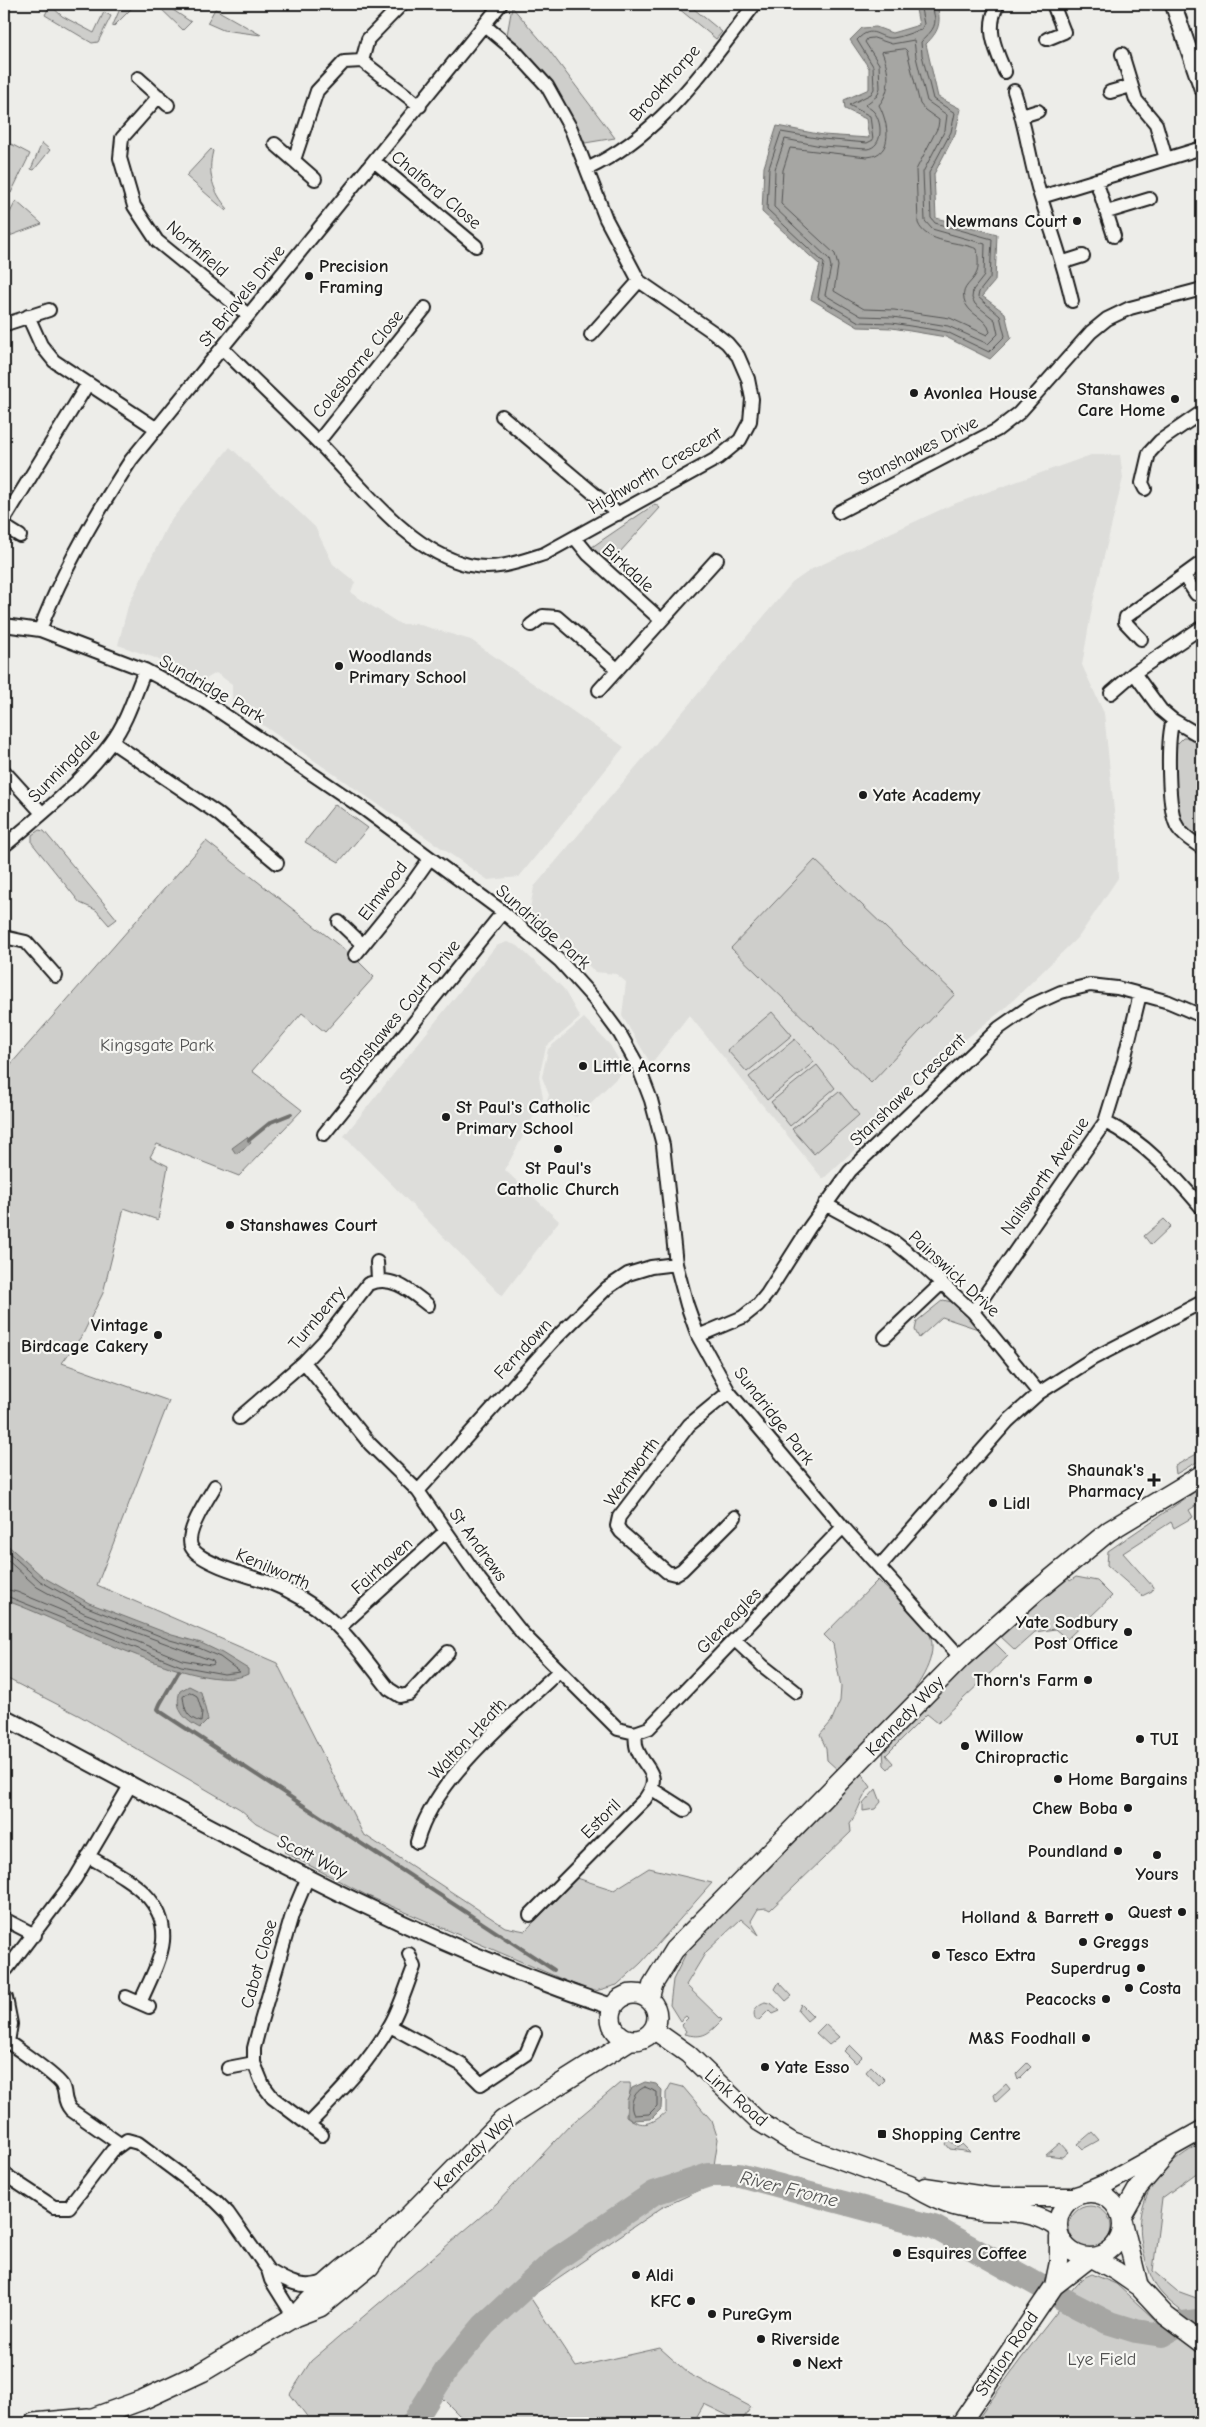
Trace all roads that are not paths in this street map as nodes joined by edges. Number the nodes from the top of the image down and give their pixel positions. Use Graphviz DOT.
graph roads {
  1 [pos="402,4"];
  2 [pos="502,4"];
  3 [pos="755,4"];
  4 [pos="998,4"];
  5 [pos="1053,4"];
  6 [pos="1173,4"];
  7 [pos="484,25"];
  8 [pos="1047,38"];
  9 [pos="1122,54"];
  10 [pos="362,61"];
  11 [pos="1005,72"];
  12 [pos="138,78"];
  13 [pos="1131,86"];
  14 [pos="1202,88"];
  15 [pos="1014,91"];
  16 [pos="1110,92"];
  17 [pos="420,106"];
  18 [pos="1038,110"];
  19 [pos="1022,116"];
  20 [pos="275,144"];
  21 [pos="1202,148"];
  22 [pos="1166,159"];
  23 [pos="294,160"];
  24 [pos="374,161"];
  25 [pos="587,169"];
  26 [pos="315,178"];
  27 [pos="1096,180"];
  28 [pos="1041,197"];
  29 [pos="1150,199"];
  30 [pos="1107,212"];
  31 [pos="1114,236"];
  32 [pos="476,246"];
  33 [pos="1083,256"];
  34 [pos="1064,262"];
  35 [pos="639,281"];
  36 [pos="1202,288"];
  37 [pos="1072,301"];
  38 [pos="425,308"];
  39 [pos="49,310"];
  40 [pos="28,316"];
  41 [pos="248,316"];
  42 [pos="6,324"];
  43 [pos="590,335"];
  44 [pos="222,348"];
  45 [pos="87,385"];
  46 [pos="1202,412"];
  47 [pos="502,416"];
  48 [pos="156,429"];
  49 [pos="318,442"];
  50 [pos="1144,489"];
  51 [pos="839,512"];
  52 [pos="618,514"];
  53 [pos="4,520"];
  54 [pos="4,526"];
  55 [pos="20,536"];
  56 [pos="575,538"];
  57 [pos="717,559"];
  58 [pos="1202,562"];
  59 [pos="1184,576"];
  60 [pos="1196,594"];
  61 [pos="661,620"];
  62 [pos="531,625"];
  63 [pos="4,626"];
  64 [pos="40,630"];
  65 [pos="1202,633"];
  66 [pos="1141,639"];
  67 [pos="617,669"];
  68 [pos="145,670"];
  69 [pos="1134,673"];
  70 [pos="599,690"];
  71 [pos="1111,693"];
  72 [pos="1172,720"];
  73 [pos="1202,737"];
  74 [pos="112,742"];
  75 [pos="4,771"];
  76 [pos="42,813"];
  77 [pos="4,846"];
  78 [pos="1202,848"];
  79 [pos="430,858"];
  80 [pos="277,863"];
  81 [pos="503,912"];
  82 [pos="339,922"];
  83 [pos="4,937"];
  84 [pos="363,944"];
  85 [pos="354,954"];
  86 [pos="56,976"];
  87 [pos="1140,994"];
  88 [pos="1202,1016"];
  89 [pos="1104,1122"];
  90 [pos="324,1134"];
  91 [pos="825,1204"];
  92 [pos="1202,1208"];
  93 [pos="377,1262"];
  94 [pos="676,1264"];
  95 [pos="378,1279"];
  96 [pos="942,1283"];
  97 [pos="1202,1302"];
  98 [pos="428,1306"];
  99 [pos="973,1312"];
  100 [pos="698,1336"];
  101 [pos="885,1337"];
  102 [pos="304,1362"];
  103 [pos="729,1392"];
  104 [pos="1039,1393"];
  105 [pos="239,1418"];
  106 [pos="1202,1475"];
  107 [pos="215,1486"];
  108 [pos="418,1491"];
  109 [pos="735,1516"];
  110 [pos="843,1528"];
  111 [pos="446,1530"];
  112 [pos="879,1567"];
  113 [pos="340,1626"];
  114 [pos="735,1640"];
  115 [pos="448,1652"];
  116 [pos="961,1658"];
  117 [pos="559,1672"];
  118 [pos="796,1692"];
  119 [pos="4,1717"];
  120 [pos="635,1733"];
  121 [pos="131,1784"];
  122 [pos="652,1789"];
  123 [pos="685,1810"];
  124 [pos="417,1842"];
  125 [pos="88,1856"];
  126 [pos="308,1877"];
  127 [pos="530,1915"];
  128 [pos="4,1919"];
  129 [pos="35,1935"];
  130 [pos="409,1954"];
  131 [pos="7,1969"];
  132 [pos="126,1997"];
  133 [pos="6,1998"];
  134 [pos="648,1999"];
  135 [pos="612,2016"];
  136 [pos="390,2026"];
  137 [pos="654,2030"];
  138 [pos="535,2033"];
  139 [pos="630,2040"];
  140 [pos="6,2042"];
  141 [pos="593,2062"];
  142 [pos="254,2063"];
  143 [pos="228,2068"];
  144 [pos="309,2124"];
  145 [pos="1202,2130"];
  146 [pos="322,2135"];
  147 [pos="120,2144"];
  148 [pos="1174,2146"];
  149 [pos="4,2174"];
  150 [pos="910,2185"];
  151 [pos="1078,2195"];
  152 [pos="1122,2220"];
  153 [pos="1058,2232"];
  154 [pos="389,2236"];
  155 [pos="1091,2258"];
  156 [pos="268,2270"];
  157 [pos="332,2280"];
  158 [pos="1054,2286"];
  159 [pos="1139,2287"];
  160 [pos="294,2317"];
  161 [pos="1198,2340"];
  162 [pos="84,2421"];
  163 [pos="34,2423"];
  164 [pos="961,2423"];
  1 -- 10 [label="street"];
  2 -- 7 [label="street, St Briavels Drive"];
  3 -- 25 [label="street, Brookthorpe"];
  4 -- 11 [label="street"];
  5 -- 8 [label="street"];
  6 -- 14 [label="street"];
  7 -- 17 [label="street, St Briavels Drive"];
  7 -- 25 [label="street, Highworth Crescent"];
  9 -- 13 [label="street"];
  10 -- 17 [label="street"];
  10 -- 23 [label="street"];
  12 -- 41 [label="street, Northfield"];
  13 -- 16 [label="street"];
  13 -- 22 [label="street"];
  15 -- 19 [label="street"];
  17 -- 24 [label="street, St Briavels Drive"];
  18 -- 19 [label="street"];
  19 -- 28 [label="street"];
  20 -- 23 [label="street"];
  21 -- 22 [label="street"];
  22 -- 27 [label="street"];
  23 -- 26 [label="street"];
  24 -- 32 [label="street, Chalford Close"];
  24 -- 41 [label="street, St Briavels Drive"];
  25 -- 35 [label="street, Highworth Crescent"];
  27 -- 28 [label="street"];
  27 -- 30 [label="street"];
  28 -- 34 [label="street"];
  29 -- 30 [label="street"];
  30 -- 31 [label="street"];
  33 -- 34 [label="street"];
  34 -- 37 [label="street"];
  35 -- 43 [label="street"];
  35 -- 52 [label="street, Highworth Crescent"];
  36 -- 51 [label="street, Stanshawes Drive"];
  38 -- 49 [label="street, Colesborne Close"];
  39 -- 40 [label="street"];
  40 -- 42 [label="street"];
  40 -- 45 [label="street"];
  41 -- 44 [label="street, St Briavels Drive"];
  44 -- 48 [label="street, St Briavels Drive"];
  44 -- 49 [label="street, Highworth Crescent"];
  45 -- 48 [label="street"];
  45 -- 53 [label="street"];
  46 -- 50 [label="street"];
  47 -- 52 [label="street"];
  48 -- 64 [label="street, St Briavels Drive"];
  49 -- 56 [label="street, Highworth Crescent"];
  52 -- 56 [label="street, Highworth Crescent"];
  54 -- 55 [label="street"];
  56 -- 61 [label="street, Birkdale"];
  57 -- 61 [label="street"];
  58 -- 59 [label="street"];
  59 -- 60 [label="street"];
  59 -- 66 [label="street"];
  61 -- 67 [label="street"];
  62 -- 67 [label="street"];
  63 -- 64 [label="street, Sundridge Park"];
  64 -- 68 [label="street, Sundridge Park"];
  65 -- 69 [label="street"];
  67 -- 70 [label="street"];
  68 -- 74 [label="street, Sunningdale"];
  68 -- 79 [label="street, Sundridge Park"];
  69 -- 71 [label="street"];
  69 -- 72 [label="street"];
  72 -- 73 [label="street"];
  72 -- 78 [label="street"];
  74 -- 76 [label="street, Sunningdale"];
  74 -- 80 [label="street"];
  75 -- 76 [label="street"];
  76 -- 77 [label="street, Sunningdale"];
  79 -- 81 [label="street, Sundridge Park"];
  79 -- 84 [label="street, Elmwood"];
  81 -- 90 [label="street, Stanshawes Court Drive"];
  81 -- 94 [label="street, Sundridge Park"];
  82 -- 84 [label="street, Elmwood"];
  83 -- 86 [label="street"];
  84 -- 85 [label="street, Elmwood"];
  87 -- 88 [label="street, Stanshawe Crescent"];
  87 -- 89 [label="street, Nailsworth Avenue"];
  87 -- 91 [label="street, Stanshawe Crescent"];
  89 -- 92 [label="street"];
  89 -- 99 [label="street, Nailsworth Avenue"];
  91 -- 96 [label="street, Painswick Drive"];
  91 -- 100 [label="street, Stanshawe Crescent"];
  93 -- 95 [label="street"];
  94 -- 100 [label="street, Sundridge Park"];
  94 -- 108 [label="street, Ferndown"];
  95 -- 98 [label="street"];
  95 -- 102 [label="street, Turnberry"];
  96 -- 99 [label="street, Painswick Drive"];
  96 -- 101 [label="street"];
  97 -- 104 [label="street"];
  99 -- 104 [label="street, Painswick Drive"];
  100 -- 103 [label="street, Sundridge Park"];
  102 -- 105 [label="street, Turnberry"];
  102 -- 108 [label="street, St Andrews"];
  103 -- 109 [label="street, Wentworth"];
  103 -- 110 [label="street, Sundridge Park"];
  104 -- 112 [label="street"];
  106 -- 116 [label="main road, Kennedy Way"];
  107 -- 113 [label="street, Kenilworth"];
  108 -- 111 [label="street, St Andrews"];
  110 -- 112 [label="street, Sundridge Park"];
  110 -- 114 [label="street, Gleneagles"];
  111 -- 113 [label="street, Fairhaven"];
  111 -- 117 [label="street, St Andrews"];
  112 -- 116 [label="street, Sundridge Park"];
  113 -- 115 [label="street, Kenilworth"];
  114 -- 118 [label="street"];
  114 -- 120 [label="street, Gleneagles"];
  116 -- 134 [label="main road, Kennedy Way"];
  117 -- 120 [label="street, St Andrews"];
  117 -- 124 [label="street, Walton Heath"];
  119 -- 121 [label="street, Scott Way"];
  120 -- 122 [label="street"];
  121 -- 125 [label="street"];
  121 -- 126 [label="street, Scott Way"];
  122 -- 123 [label="street"];
  122 -- 127 [label="street, Estoril"];
  125 -- 129 [label="street"];
  125 -- 132 [label="street"];
  126 -- 135 [label="street, Scott Way"];
  126 -- 142 [label="street, Cabot Close"];
  128 -- 129 [label="street"];
  129 -- 131 [label="street"];
  130 -- 136 [label="street"];
  133 -- 140 [label="street"];
  134 -- 135 [label="main road"];
  134 -- 137 [label="main road"];
  135 -- 139 [label="main road"];
  135 -- 141 [label="main road"];
  136 -- 138 [label="street"];
  136 -- 144 [label="street"];
  137 -- 139 [label="main road"];
  137 -- 150 [label="main road, Link Road"];
  139 -- 141 [label="main road, Kennedy Way"];
  140 -- 147 [label="street"];
  141 -- 154 [label="main road, Kennedy Way"];
  142 -- 143 [label="street"];
  142 -- 144 [label="street, Cabot Close"];
  144 -- 146 [label="street, Cabot Close"];
  145 -- 148 [label="main road"];
  147 -- 149 [label="street"];
  147 -- 156 [label="street"];
  148 -- 151 [label="main road"];
  148 -- 152 [label="main road"];
  150 -- 151 [label="main road, Link Road"];
  150 -- 153 [label="main road, Link Road"];
  151 -- 152 [label="main road"];
  151 -- 153 [label="main road"];
  152 -- 155 [label="main road"];
  152 -- 159 [label="main road"];
  153 -- 155 [label="main road"];
  153 -- 158 [label="main road, Station Road"];
  154 -- 157 [label="main road, Kennedy Way"];
  154 -- 160 [label="main road, Kennedy Way"];
  155 -- 158 [label="main road, Station Road"];
  155 -- 159 [label="main road"];
  156 -- 157 [label="street"];
  156 -- 160 [label="street"];
  157 -- 160 [label="main road, Kennedy Way"];
  158 -- 164 [label="main road, Station Road"];
  159 -- 161 [label="main road"];
  160 -- 162 [label="main road, Kennedy Way"];
  162 -- 163 [label="main road, Kennedy Way"];
}
